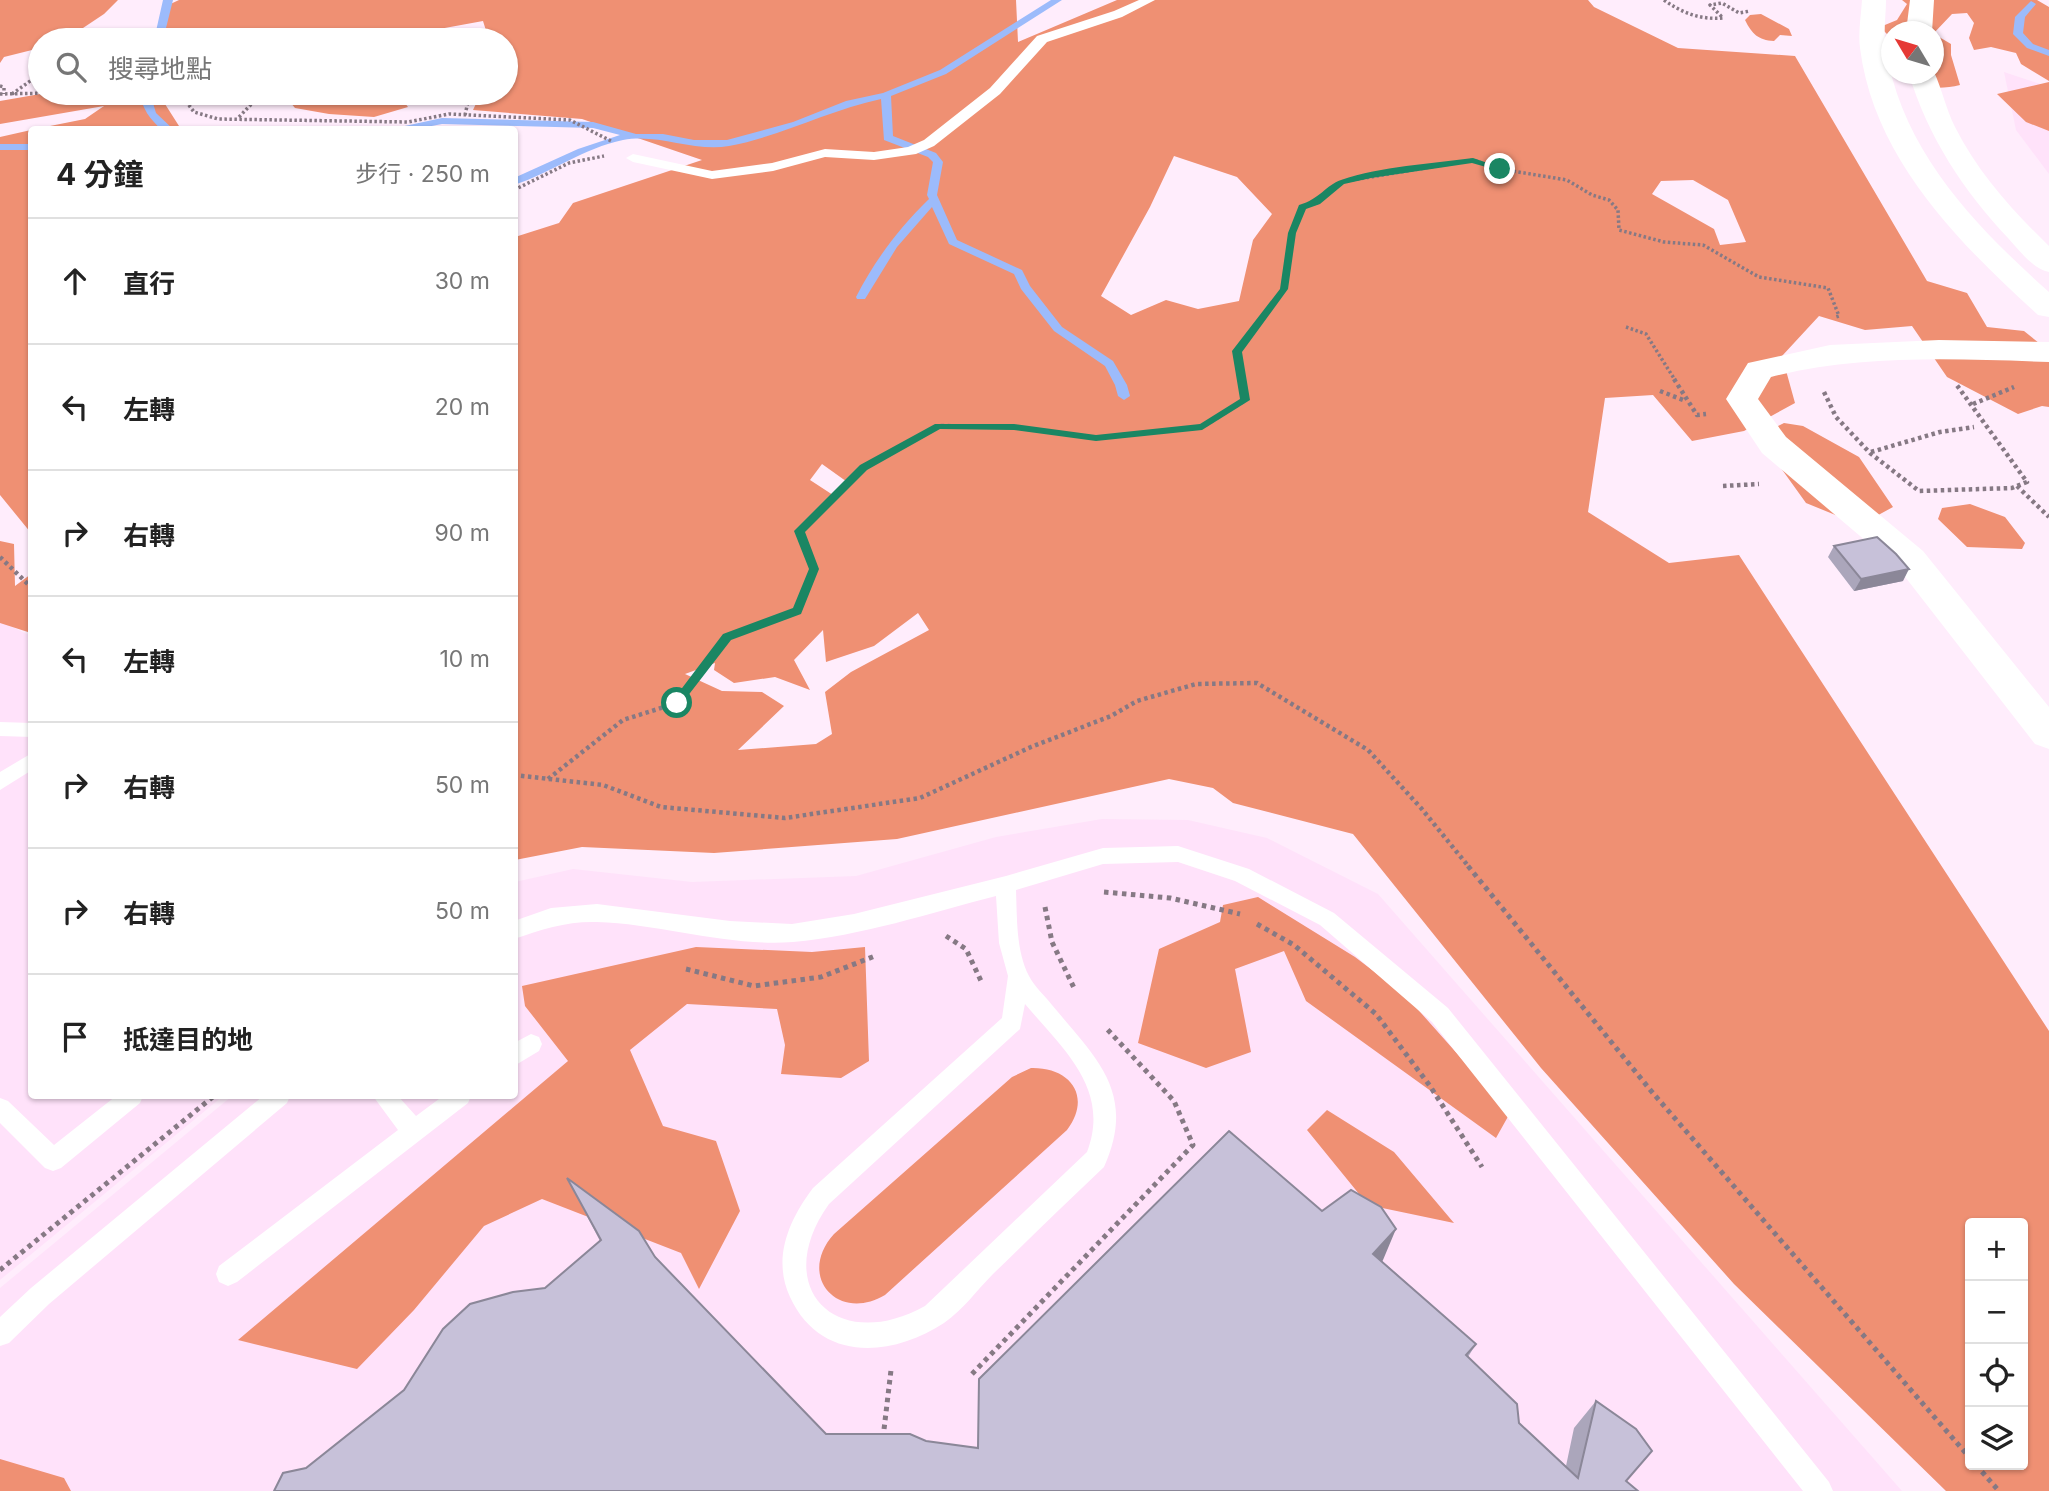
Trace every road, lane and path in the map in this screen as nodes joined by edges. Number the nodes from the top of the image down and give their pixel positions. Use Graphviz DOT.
graph roads {
  1 [pos="1149,0"];
  2 [pos="1664,0"];
  3 [pos="1874,0"];
  4 [pos="1922,0"];
  5 [pos="1749,11"];
  6 [pos="1920,21"];
  7 [pos="28,82"];
  8 [pos="1926,84"];
  9 [pos="0,86"];
  10 [pos="2,94"];
  11 [pos="11,94"];
  12 [pos="28,94"];
  13 [pos="187,105"];
  14 [pos="250,105"];
  15 [pos="467,105"];
  16 [pos="465,115"];
  17 [pos="238,118"];
  18 [pos="606,137"];
  19 [pos="610,156"];
  20 [pos="634,158"];
  21 [pos="518,188"];
  22 [pos="2049,263"];
  23 [pos="2049,307"];
  24 [pos="1827,320"];
  25 [pos="1626,327"];
  26 [pos="2049,352"];
  27 [pos="1818,380"];
  28 [pos="1955,383"];
  29 [pos="1660,391"];
  30 [pos="1983,398"];
  31 [pos="1686,402"];
  32 [pos="1973,404"];
  33 [pos="1749,409"];
  34 [pos="1974,427"];
  35 [pos="1870,453"];
  36 [pos="2017,486"];
  37 [pos="2049,517"];
  38 [pos="0,556"];
  39 [pos="28,584"];
  40 [pos="0,729"];
  41 [pos="28,730"];
  42 [pos="2049,734"];
  43 [pos="28,763"];
  44 [pos="548,779"];
  45 [pos="0,782"];
  46 [pos="1006,886"];
  47 [pos="1095,891"];
  48 [pos="1053,901"];
  49 [pos="518,929"];
  50 [pos="943,934"];
  51 [pos="881,953"];
  52 [pos="686,969"];
  53 [pos="1018,977"];
  54 [pos="987,994"];
  55 [pos="1078,997"];
  56 [pos="1103,1025"];
  57 [pos="128,1099"];
  58 [pos="210,1099"];
  59 [pos="275,1099"];
  60 [pos="387,1099"];
  61 [pos="456,1099"];
  62 [pos="0,1108"];
  63 [pos="412,1129"];
  64 [pos="1482,1167"];
  65 [pos="0,1270"];
  66 [pos="228,1273"];
  67 [pos="0,1334"];
  68 [pos="895,1334"];
  69 [pos="972,1374"];
  70 [pos="882,1448"];
  71 [pos="1980,1470"];
  72 [pos="1820,1491"];
  73 [pos="1999,1491"];
  1 -- 20 [label="lane"];
  2 -- 5 [label="path"];
  3 -- 23 [label="main road"];
  4 -- 6 [label="main road"];
  7 -- 11 [label="path"];
  8 -- 22 [label="main road"];
  9 -- 10 [label="path"];
  10 -- 11 [label="path"];
  11 -- 12 [label="path"];
  13 -- 17 [label="path"];
  14 -- 17 [label="path"];
  15 -- 16 [label="path"];
  16 -- 17 [label="path"];
  16 -- 18 [label="path"];
  19 -- 21 [label="path"];
  24 -- 44 [label="path"];
  25 -- 31 [label="path"];
  26 -- 33 [label="main road"];
  27 -- 35 [label="path"];
  28 -- 32 [label="path"];
  29 -- 31 [label="path"];
  30 -- 32 [label="path"];
  31 -- 33 [label="path"];
  32 -- 36 [label="path"];
  33 -- 42 [label="main road"];
  34 -- 35 [label="path"];
  35 -- 36 [label="path"];
  36 -- 37 [label="path"];
  38 -- 39 [label="path"];
  40 -- 41 [label="lane"];
  43 -- 45 [label="lane"];
  46 -- 49 [label="lane"];
  46 -- 53 [label="lane"];
  46 -- 72 [label="lane"];
  47 -- 64 [label="path"];
  48 -- 55 [label="path"];
  50 -- 54 [label="path"];
  51 -- 52 [label="path"];
  53 -- 68 [label="lane"];
  53 -- 68 [label="lane"];
  56 -- 69 [label="path"];
  57 -- 62 [label="lane"];
  58 -- 65 [label="path"];
  59 -- 67 [label="lane"];
  60 -- 63 [label="lane"];
  61 -- 63 [label="lane"];
  63 -- 66 [label="lane"];
  68 -- 70 [label="path"];
  71 -- 73 [label="path"];
}
